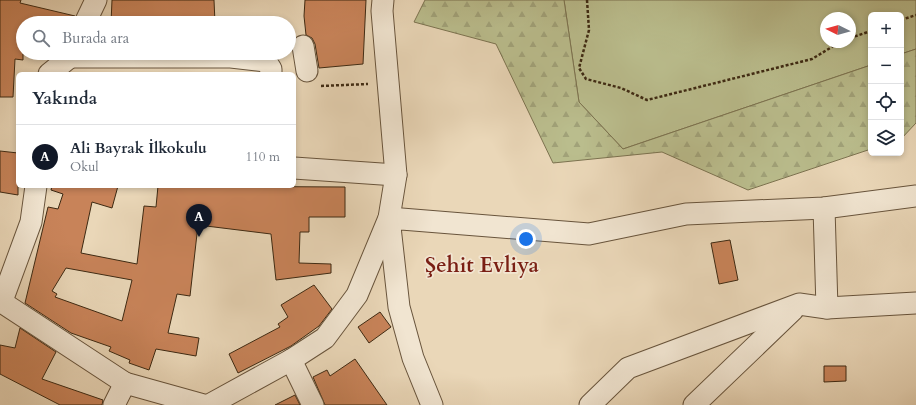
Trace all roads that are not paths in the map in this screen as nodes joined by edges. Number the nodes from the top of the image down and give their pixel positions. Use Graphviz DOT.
graph roads {
  1 [pos="96,0"];
  2 [pos="383,0"];
  3 [pos="88,16"];
  4 [pos="303,46"];
  5 [pos="65,60"];
  6 [pos="252,60"];
  7 [pos="51,72"];
  8 [pos="271,72"];
  9 [pos="307,72"];
  10 [pos="296,168"];
  11 [pos="396,176"];
  12 [pos="36,188"];
  13 [pos="916,196"];
  14 [pos="824,208"];
  15 [pos="390,218"];
  16 [pos="1,301"];
  17 [pos="916,302"];
  18 [pos="799,304"];
  19 [pos="827,308"];
  20 [pos="291,360"];
  21 [pos="126,383"];
  22 [pos="114,405"];
  23 [pos="204,405"];
  24 [pos="209,405"];
  25 [pos="314,405"];
  26 [pos="432,405"];
  27 [pos="590,405"];
  28 [pos="694,405"];
  1 -- 3 [label="street"];
  2 -- 11 [label="street"];
  4 -- 9 [label="street"];
  5 -- 7 [label="street"];
  6 -- 8 [label="street"];
  10 -- 11 [label="street"];
  11 -- 15 [label="street"];
  12 -- 16 [label="street"];
  13 -- 14 [label="street"];
  14 -- 15 [label="street"];
  14 -- 19 [label="street"];
  15 -- 20 [label="street"];
  15 -- 26 [label="street"];
  16 -- 21 [label="street"];
  17 -- 19 [label="street"];
  18 -- 19 [label="street"];
  18 -- 27 [label="street"];
  18 -- 28 [label="street"];
  20 -- 24 [label="street"];
  20 -- 25 [label="street"];
  21 -- 22 [label="street"];
  21 -- 23 [label="street"];
}
